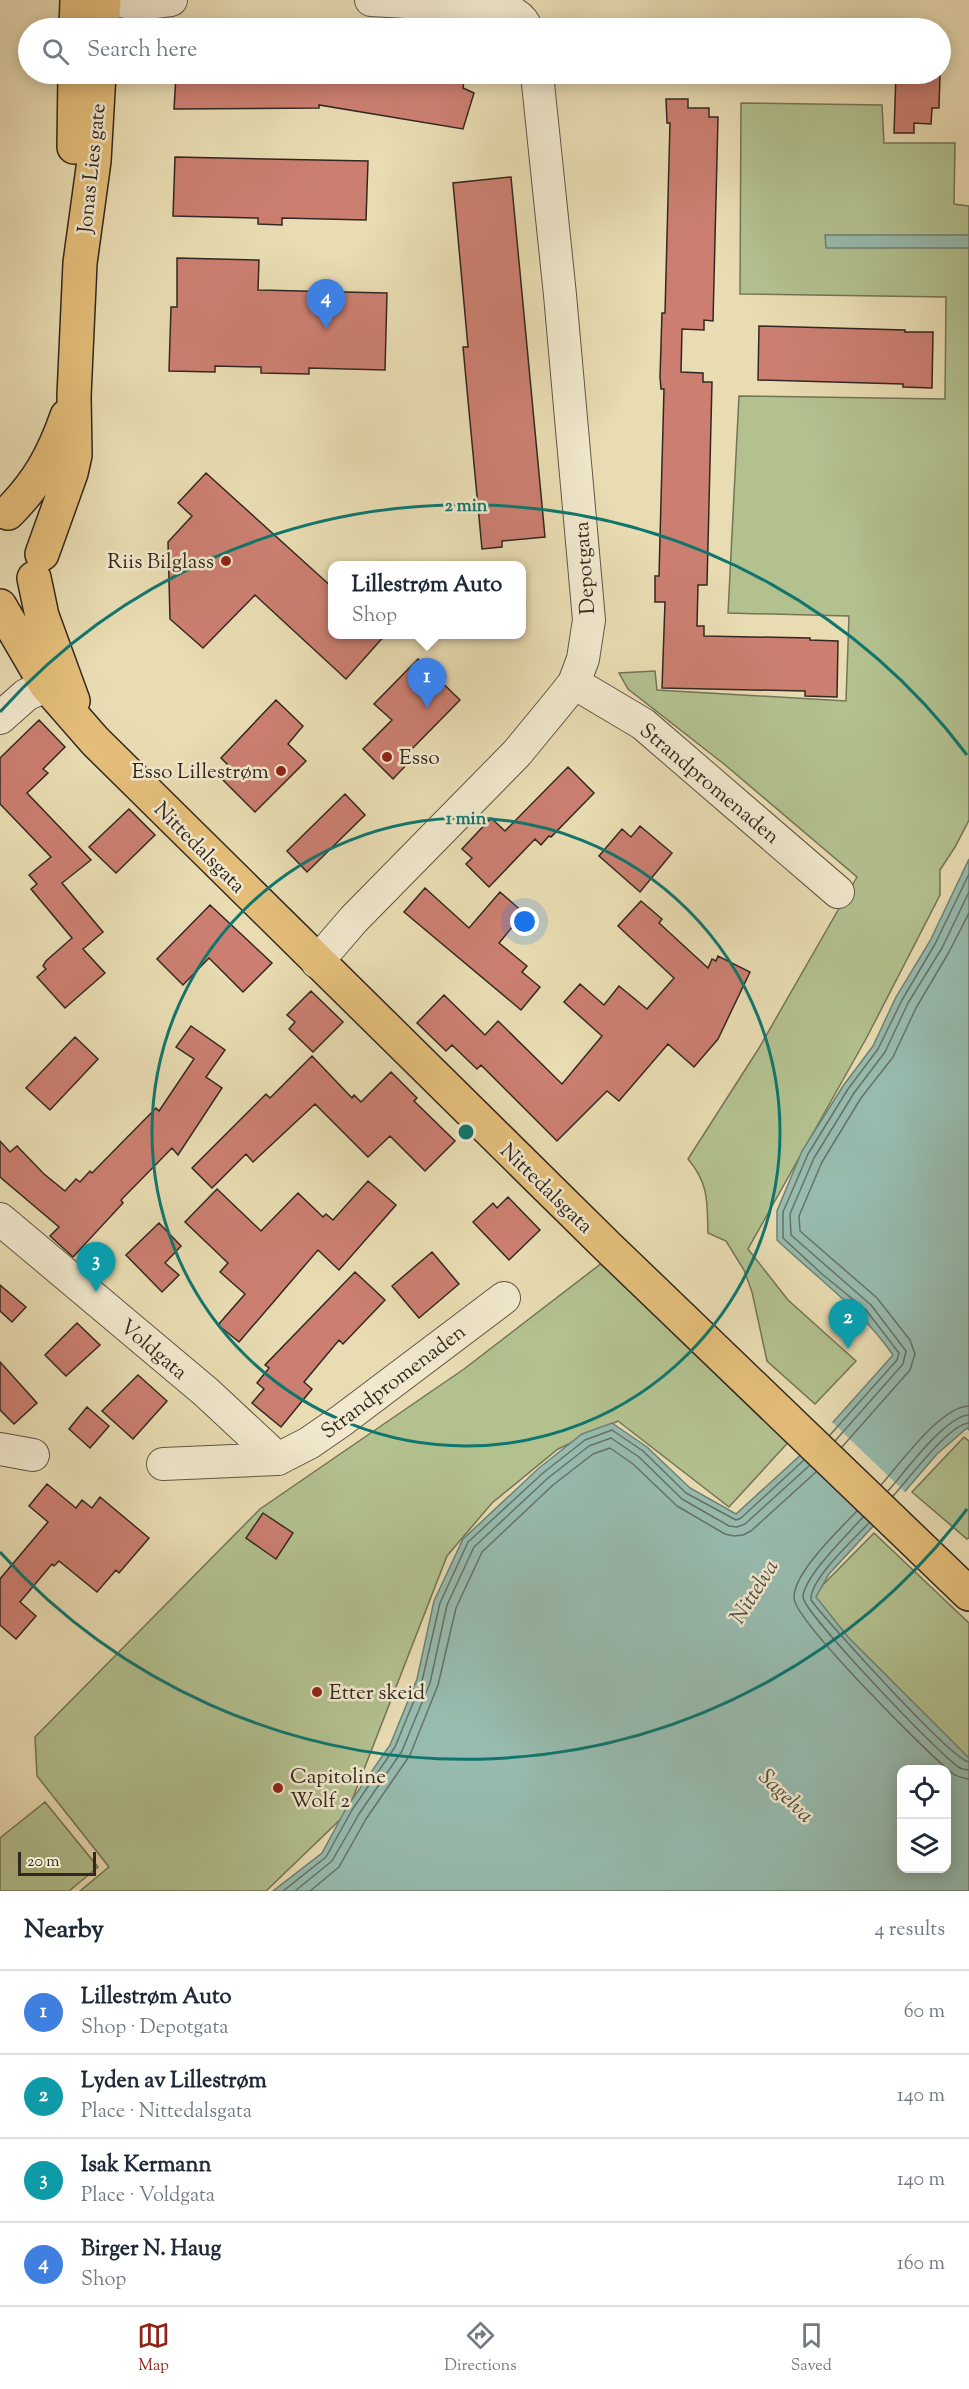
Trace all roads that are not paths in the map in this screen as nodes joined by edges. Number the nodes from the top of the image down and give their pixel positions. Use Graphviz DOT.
graph roads {
  1 [pos="77,0"];
  2 [pos="104,0"];
  3 [pos="113,0"];
  4 [pos="171,0"];
  5 [pos="371,0"];
  6 [pos="76,18"];
  7 [pos="103,18"];
  8 [pos="519,18"];
  9 [pos="75,84"];
  10 [pos="98,84"];
  11 [pos="538,84"];
  12 [pos="80,263"];
  13 [pos="74,396"];
  14 [pos="4,513"];
  15 [pos="38,566"];
  16 [pos="0,596"];
  17 [pos="0,606"];
  18 [pos="55,681"];
  19 [pos="574,683"];
  20 [pos="0,718"];
  21 [pos="838,892"];
  22 [pos="317,962"];
  23 [pos="0,1219"];
  24 [pos="504,1298"];
  25 [pos="0,1449"];
  26 [pos="33,1455"];
  27 [pos="278,1459"];
  28 [pos="163,1464"];
  29 [pos="969,1594"];
  1 -- 6 [label="main road"];
  2 -- 7 [label="main road"];
  3 -- 4 [label="street"];
  5 -- 8 [label="street"];
  9 -- 12 [label="main road, Jonas Lies gate"];
  10 -- 12 [label="main road, Jonas Lies gate"];
  11 -- 19 [label="street, Depotgata"];
  12 -- 13 [label="main road, Jonas Lies gate"];
  13 -- 14 [label="main road, Jonas Lies gate"];
  13 -- 15 [label="main road, Jonas Lies gate"];
  14 -- 15 [label="main road, Nittedalsgata"];
  15 -- 16 [label="main road"];
  15 -- 18 [label="main road, Nittedalsgata"];
  17 -- 18 [label="main road, Nittedalsgata"];
  18 -- 20 [label="street"];
  18 -- 22 [label="main road, Nittedalsgata"];
  19 -- 21 [label="street, Strandpromenaden"];
  19 -- 22 [label="street, Depotgata"];
  22 -- 29 [label="main road, Nittedalsgata"];
  23 -- 27 [label="street, Voldgata"];
  24 -- 27 [label="street, Strandpromenaden"];
  25 -- 26 [label="street"];
  27 -- 28 [label="street"];
}
